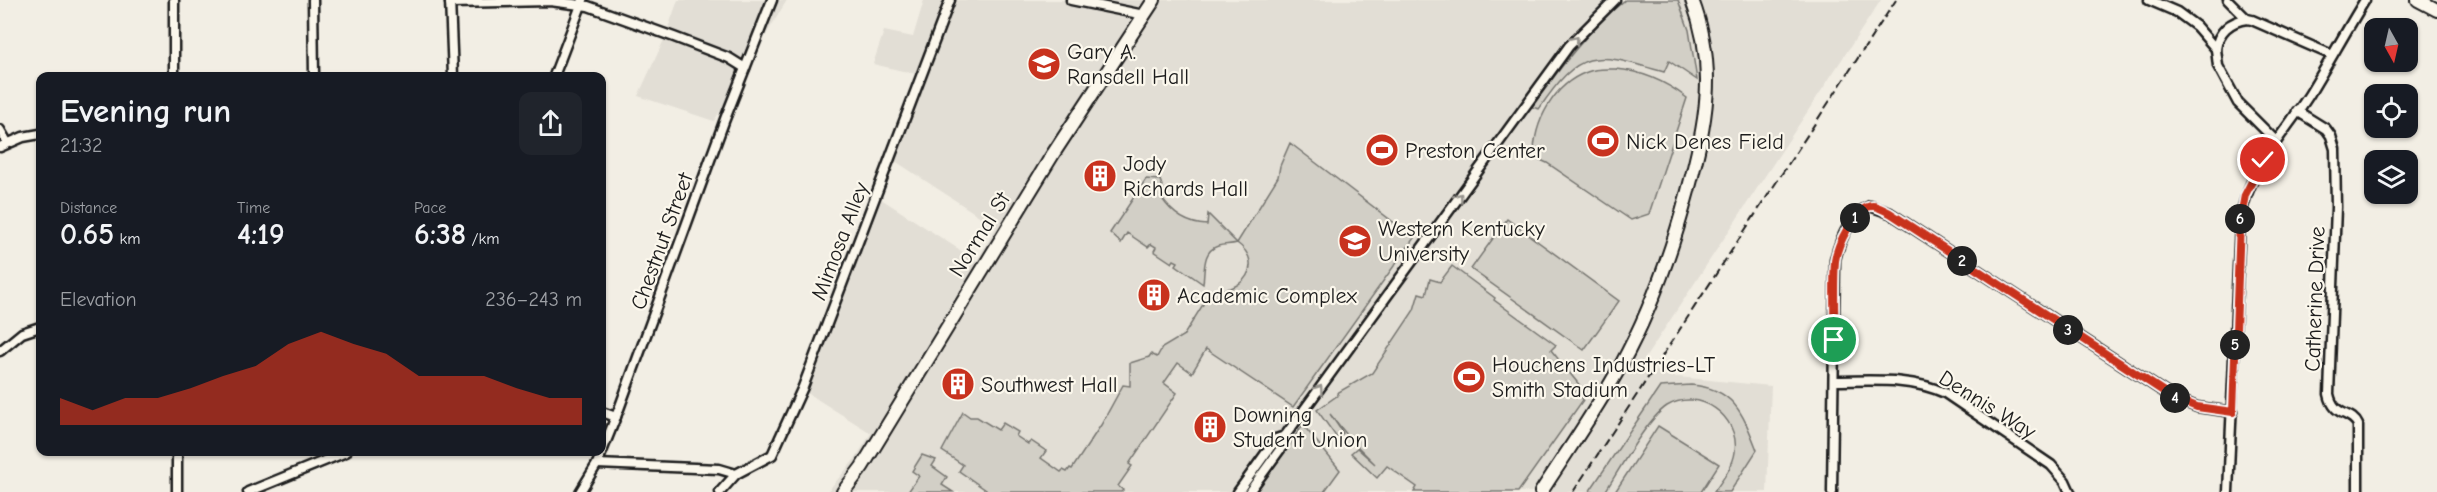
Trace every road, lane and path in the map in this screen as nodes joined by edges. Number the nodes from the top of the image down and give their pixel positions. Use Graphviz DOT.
graph roads {
  1 [pos="174,0"];
  2 [pos="313,0"];
  3 [pos="772,0"];
  4 [pos="950,0"];
  5 [pos="1071,0"];
  6 [pos="1154,0"];
  7 [pos="1615,0"];
  8 [pos="1692,0"];
  9 [pos="2149,0"];
  10 [pos="2228,0"];
  11 [pos="2366,0"];
  12 [pos="2418,0"];
  13 [pos="450,2"];
  14 [pos="583,2"];
  15 [pos="2437,10"];
  16 [pos="1144,15"];
  17 [pos="2247,20"];
  18 [pos="2216,49"];
  19 [pos="2332,55"];
  20 [pos="745,68"];
  21 [pos="174,72"];
  22 [pos="314,72"];
  23 [pos="453,72"];
  24 [pos="556,72"];
  25 [pos="2297,111"];
  26 [pos="0,130"];
  27 [pos="36,135"];
  28 [pos="2276,141"];
  29 [pos="4,145"];
  30 [pos="36,328"];
  31 [pos="0,351"];
  32 [pos="1834,381"];
  33 [pos="2233,412"];
  34 [pos="606,413"];
  35 [pos="616,417"];
  36 [pos="1285,436"];
  37 [pos="606,442"];
  38 [pos="177,456"];
  39 [pos="336,456"];
  40 [pos="600,456"];
  41 [pos="597,464"];
  42 [pos="736,474"];
  43 [pos="177,492"];
  44 [pos="248,492"];
  45 [pos="580,492"];
  46 [pos="720,492"];
  47 [pos="843,492"];
  48 [pos="1238,492"];
  49 [pos="1249,492"];
  50 [pos="1541,492"];
  51 [pos="1832,492"];
  52 [pos="2070,492"];
  53 [pos="2228,492"];
  54 [pos="2358,492"];
  1 -- 21 [label="street"];
  2 -- 22 [label="street"];
  3 -- 20 [label="street, Chestnut Street"];
  4 -- 42 [label="street, Mimosa Alley"];
  5 -- 16 [label="street"];
  6 -- 16 [label="street, Normal St"];
  36 -- 7 [label="street, one-way"];
  8 -- 50 [label="street"];
  9 -- 18 [label="street"];
  10 -- 17 [label="street"];
  11 -- 19 [label="street"];
  12 -- 15 [label="street"];
  13 -- 14 [label="street"];
  13 -- 23 [label="street"];
  14 -- 20 [label="street"];
  14 -- 24 [label="street"];
  16 -- 47 [label="street, Normal St"];
  17 -- 18 [label="street"];
  17 -- 19 [label="street"];
  18 -- 28 [label="street"];
  19 -- 25 [label="street"];
  20 -- 35 [label="street, Chestnut Street"];
  25 -- 28 [label="street"];
  25 -- 54 [label="street, Catherine Drive"];
  26 -- 29 [label="street"];
  27 -- 29 [label="street"];
  28 -- 33 [label="street"];
  30 -- 31 [label="street"];
  32 -- 33 [label="street"];
  32 -- 51 [label="street"];
  32 -- 52 [label="street, Dennis Way"];
  33 -- 53 [label="street"];
  34 -- 35 [label="street"];
  35 -- 37 [label="street, Chestnut Street"];
  36 -- 48 [label="street"];
  36 -- 49 [label="street"];
  38 -- 43 [label="street"];
  39 -- 44 [label="street"];
  40 -- 41 [label="street, Chestnut Street"];
  41 -- 42 [label="street"];
  41 -- 45 [label="street, Chestnut Street"];
  42 -- 46 [label="street, Mimosa Alley"];
}
